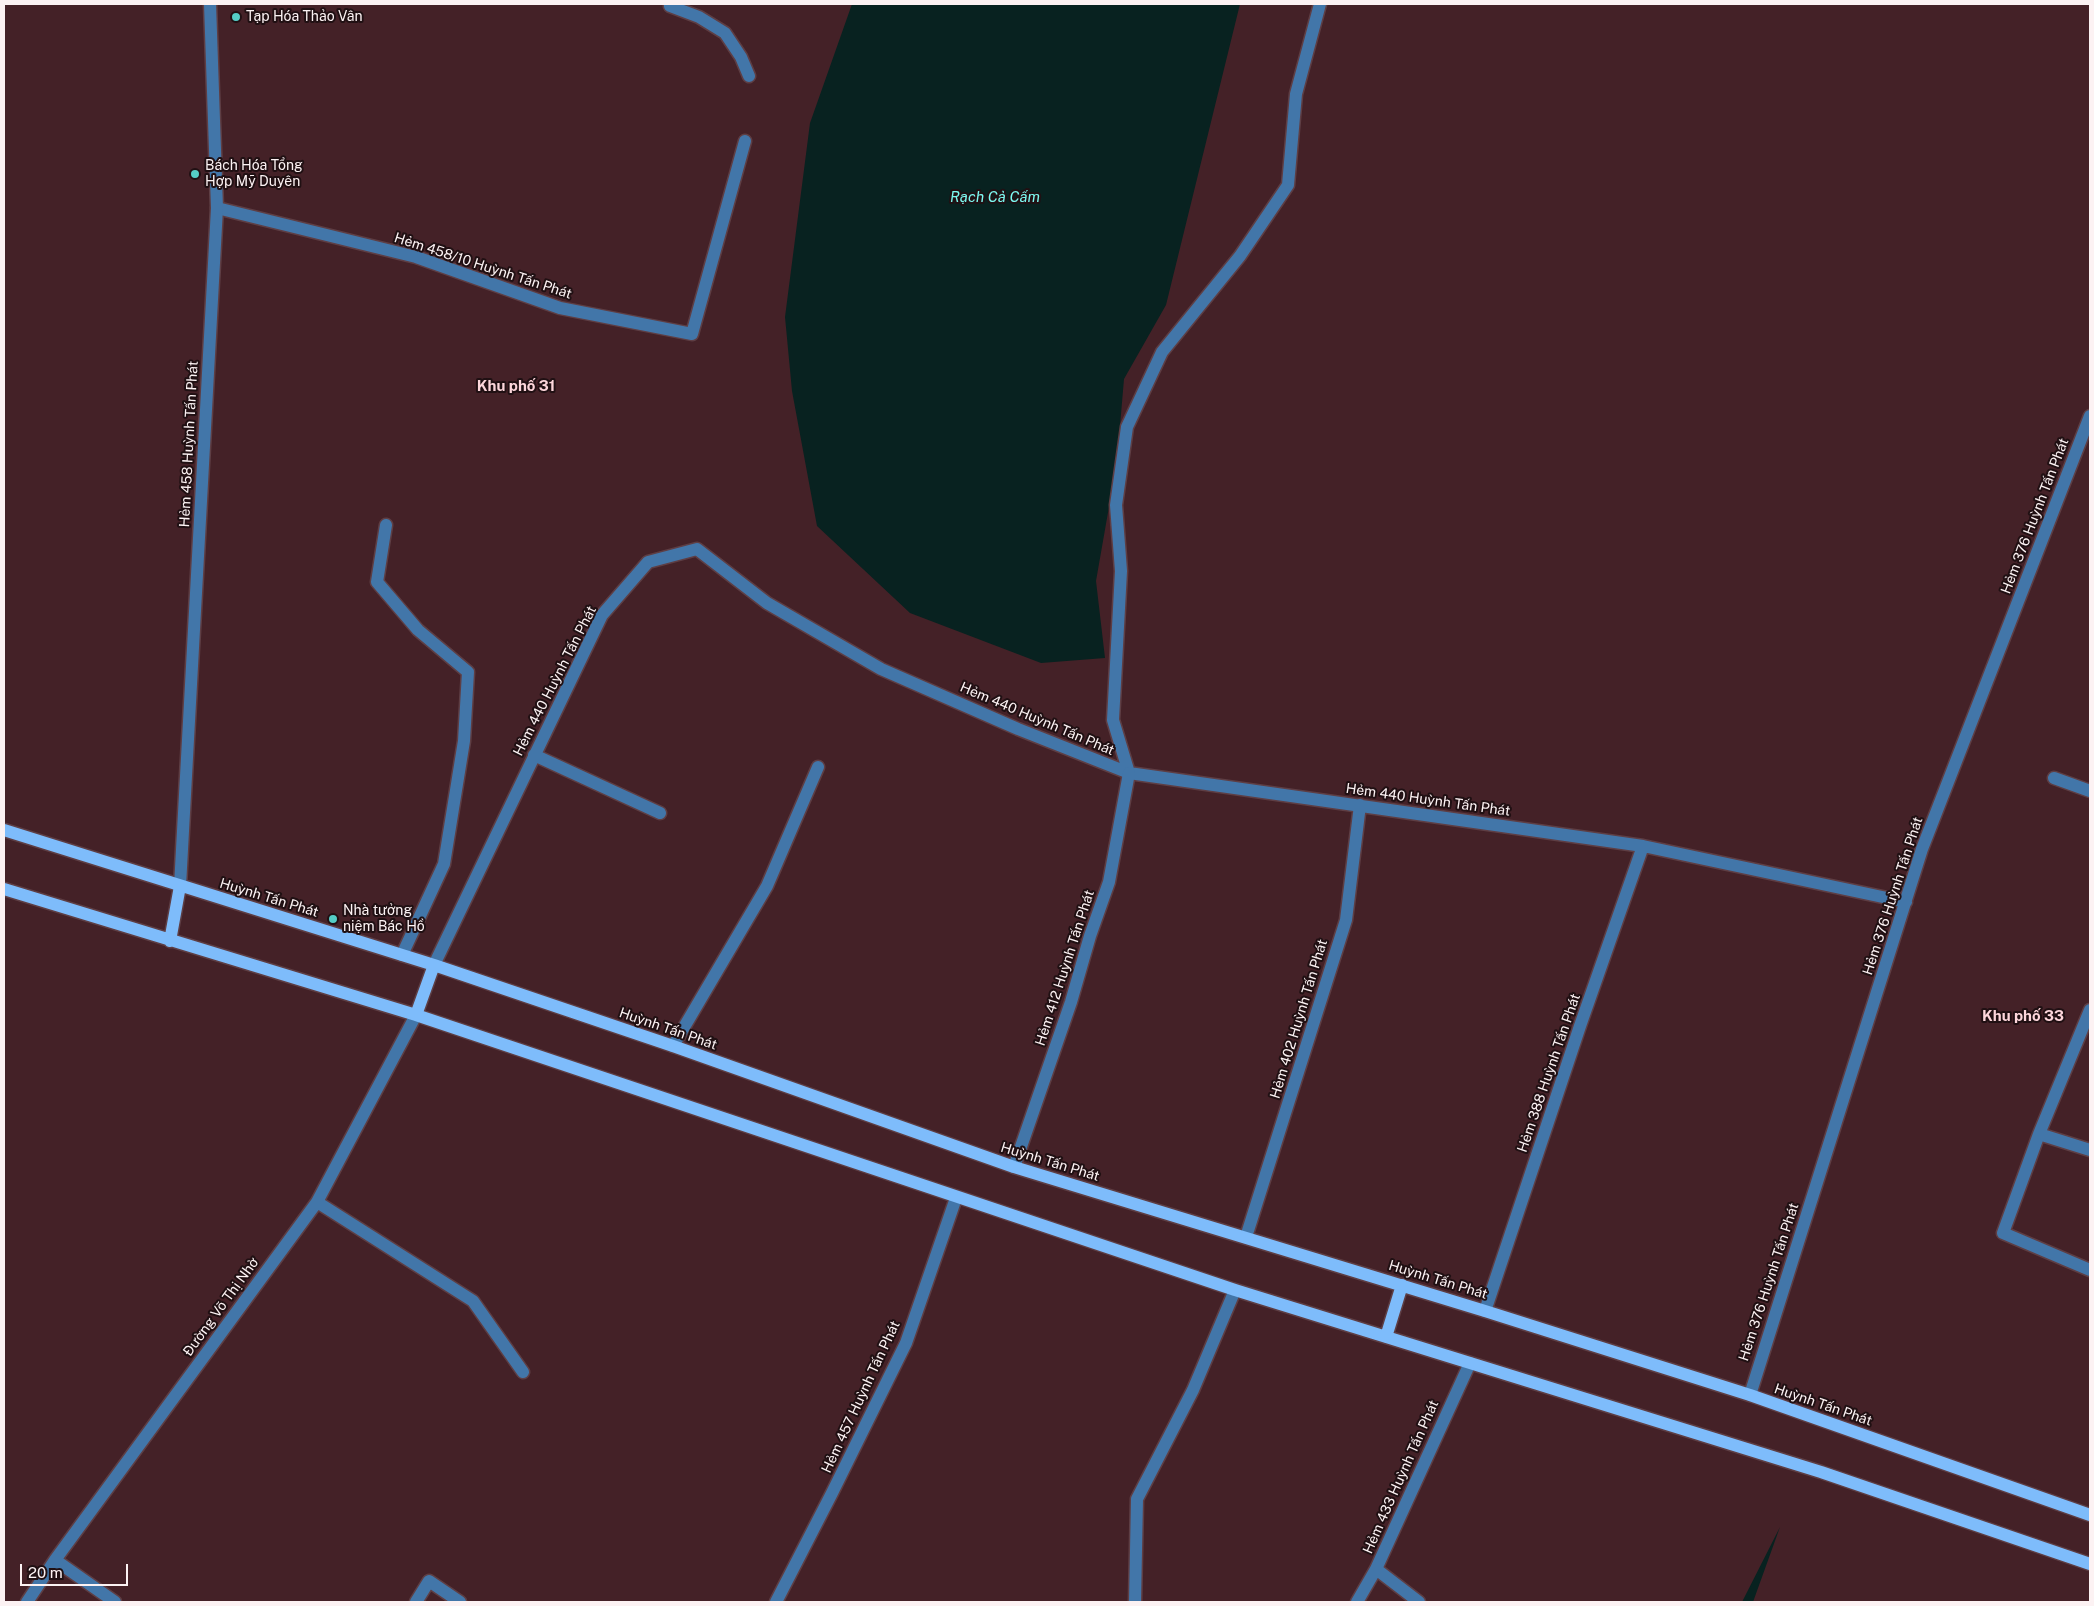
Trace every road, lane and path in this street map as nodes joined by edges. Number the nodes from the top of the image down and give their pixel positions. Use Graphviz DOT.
graph roads {
  1 [pos="210,4"];
  2 [pos="671,4"];
  3 [pos="1320,4"];
  4 [pos="749,76"];
  5 [pos="745,141"];
  6 [pos="217,208"];
  7 [pos="2090,416"];
  8 [pos="386,525"];
  9 [pos="534,755"];
  10 [pos="818,767"];
  11 [pos="1129,773"];
  12 [pos="2054,778"];
  13 [pos="2090,791"];
  14 [pos="1360,805"];
  15 [pos="660,813"];
  16 [pos="4,830"];
  17 [pos="1643,846"];
  18 [pos="180,886"];
  19 [pos="4,889"];
  20 [pos="1906,902"];
  21 [pos="170,941"];
  22 [pos="402,955"];
  23 [pos="434,965"];
  24 [pos="2090,1010"];
  25 [pos="416,1015"];
  26 [pos="674,1046"];
  27 [pos="2039,1134"];
  28 [pos="2090,1150"];
  29 [pos="1014,1167"];
  30 [pos="956,1198"];
  31 [pos="316,1202"];
  32 [pos="1246,1237"];
  33 [pos="2090,1269"];
  34 [pos="1402,1285"];
  35 [pos="1235,1290"];
  36 [pos="1485,1311"];
  37 [pos="1386,1337"];
  38 [pos="1470,1363"];
  39 [pos="523,1372"];
  40 [pos="1750,1395"];
  41 [pos="2090,1515"];
  42 [pos="55,1560"];
  43 [pos="2090,1564"];
  44 [pos="1376,1569"];
  45 [pos="27,1602"];
  46 [pos="115,1602"];
  47 [pos="416,1602"];
  48 [pos="460,1602"];
  49 [pos="776,1602"];
  50 [pos="1135,1602"];
  51 [pos="1356,1602"];
  52 [pos="1419,1602"];
  1 -- 6 [label="street, Hẻm 458 Huỳnh Tấn Phát"];
  2 -- 4 [label="street"];
  3 -- 11 [label="street"];
  5 -- 6 [label="street, Hẻm 458/10 Huỳnh Tấn Phát"];
  6 -- 18 [label="street, Hẻm 458 Huỳnh Tấn Phát"];
  7 -- 20 [label="street, Hẻm 376 Huỳnh Tấn Phát"];
  8 -- 22 [label="street"];
  9 -- 11 [label="street, Hẻm 440 Huỳnh Tấn Phát"];
  9 -- 15 [label="street"];
  9 -- 23 [label="street, Hẻm 440 Huỳnh Tấn Phát"];
  10 -- 26 [label="street"];
  11 -- 14 [label="street, Hẻm 440 Huỳnh Tấn Phát"];
  11 -- 29 [label="street, Hẻm 412 Huỳnh Tấn Phát"];
  12 -- 13 [label="street"];
  14 -- 17 [label="street, Hẻm 440 Huỳnh Tấn Phát"];
  14 -- 32 [label="street, Hẻm 402 Huỳnh Tấn Phát"];
  16 -- 18 [label="main road, Huỳnh Tấn Phát"];
  17 -- 20 [label="street, Hẻm 440 Huỳnh Tấn Phát"];
  17 -- 36 [label="street, Hẻm 388 Huỳnh Tấn Phát"];
  18 -- 21 [label="main road"];
  18 -- 22 [label="main road, Huỳnh Tấn Phát"];
  19 -- 21 [label="main road"];
  20 -- 40 [label="street, Hẻm 376 Huỳnh Tấn Phát"];
  21 -- 25 [label="main road"];
  22 -- 23 [label="main road, Huỳnh Tấn Phát"];
  23 -- 25 [label="main road"];
  23 -- 26 [label="main road, Huỳnh Tấn Phát"];
  24 -- 27 [label="street"];
  25 -- 30 [label="main road"];
  25 -- 31 [label="street, Đường Võ Thị Nhờ"];
  26 -- 29 [label="main road, Huỳnh Tấn Phát"];
  27 -- 28 [label="street"];
  27 -- 33 [label="street"];
  29 -- 32 [label="main road, Huỳnh Tấn Phát"];
  30 -- 35 [label="main road"];
  30 -- 49 [label="street, Hẻm 457 Huỳnh Tấn Phát"];
  31 -- 39 [label="street"];
  31 -- 42 [label="street, Đường Võ Thị Nhờ"];
  32 -- 34 [label="main road, Huỳnh Tấn Phát"];
  34 -- 36 [label="main road, Huỳnh Tấn Phát"];
  34 -- 37 [label="main road"];
  35 -- 37 [label="main road"];
  35 -- 50 [label="street"];
  36 -- 40 [label="main road, Huỳnh Tấn Phát"];
  37 -- 38 [label="main road"];
  38 -- 43 [label="main road"];
  38 -- 44 [label="street, Hẻm 433 Huỳnh Tấn Phát"];
  40 -- 41 [label="main road, Huỳnh Tấn Phát"];
  42 -- 45 [label="street, Đường Võ Thị Nhờ"];
  42 -- 46 [label="street"];
  44 -- 51 [label="street, Hẻm 433 Huỳnh Tấn Phát"];
  44 -- 52 [label="street"];
  47 -- 48 [label="street"];
}
